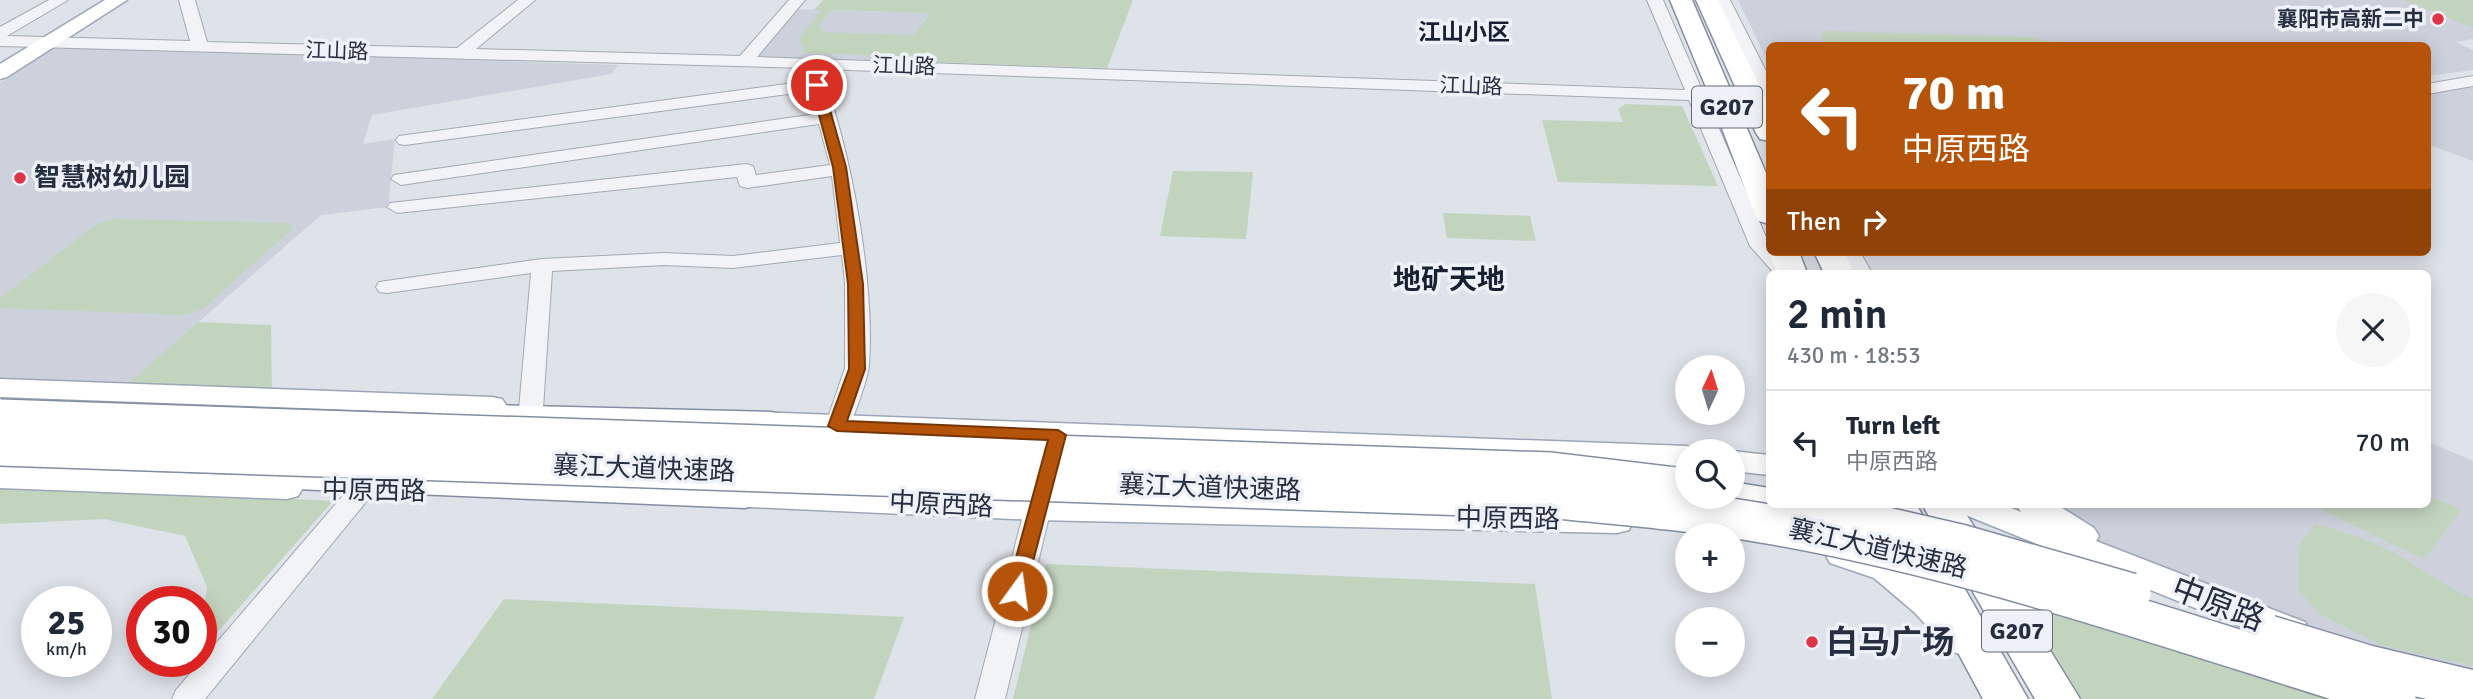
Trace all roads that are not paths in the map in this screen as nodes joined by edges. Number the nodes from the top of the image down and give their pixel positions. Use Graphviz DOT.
graph roads {
  1 [pos="60,0"];
  2 [pos="96,0"];
  3 [pos="118,0"];
  4 [pos="187,0"];
  5 [pos="527,0"];
  6 [pos="797,0"];
  7 [pos="1656,0"];
  8 [pos="1681,0"];
  9 [pos="1707,0"];
  10 [pos="1722,0"];
  11 [pos="0,16"];
  12 [pos="30,17"];
  13 [pos="0,34"];
  14 [pos="0,41"];
  15 [pos="28,42"];
  16 [pos="50,42"];
  17 [pos="200,47"];
  18 [pos="460,54"];
  19 [pos="0,59"];
  20 [pos="744,61"];
  21 [pos="811,63"];
  22 [pos="0,73"];
  23 [pos="2473,73"];
  24 [pos="2431,79"];
  25 [pos="2473,81"];
  26 [pos="817,85"];
  27 [pos="2431,88"];
  28 [pos="1713,93"];
  29 [pos="1763,93"];
  30 [pos="1766,113"];
  31 [pos="826,118"];
  32 [pos="405,140"];
  33 [pos="840,169"];
  34 [pos="401,179"];
  35 [pos="397,207"];
  36 [pos="1766,208"];
  37 [pos="851,248"];
  38 [pos="1766,253"];
  39 [pos="1769,256"];
  40 [pos="542,265"];
  41 [pos="1783,270"];
  42 [pos="387,287"];
  43 [pos="0,388"];
  44 [pos="0,402"];
  45 [pos="531,409"];
  46 [pos="0,419"];
  47 [pos="771,423"];
  48 [pos="837,426"];
  49 [pos="1058,435"];
  50 [pos="0,446"];
  51 [pos="1745,453"];
  52 [pos="1766,453"];
  53 [pos="1675,454"];
  54 [pos="1745,462"];
  55 [pos="0,464"];
  56 [pos="1766,465"];
  57 [pos="0,477"];
  58 [pos="1675,488"];
  59 [pos="361,491"];
  60 [pos="745,495"];
  61 [pos="1766,502"];
  62 [pos="1807,508"];
  63 [pos="1899,508"];
  64 [pos="1943,508"];
  65 [pos="1977,508"];
  66 [pos="2038,508"];
  67 [pos="1037,509"];
  68 [pos="1734,510"];
  69 [pos="1923,550"];
  70 [pos="1976,564"];
  71 [pos="2182,612"];
  72 [pos="2031,655"];
  73 [pos="1996,682"];
  74 [pos="2473,690"];
  75 [pos="187,699"];
  76 [pos="990,699"];
  77 [pos="2058,699"];
  78 [pos="2339,699"];
  79 [pos="2379,699"];
  80 [pos="2396,699"];
  81 [pos="2468,699"];
  1 -- 12 [label="street"];
  2 -- 15 [label="main road"];
  3 -- 16 [label="main road"];
  4 -- 17 [label="street"];
  5 -- 18 [label="street"];
  6 -- 20 [label="street"];
  7 -- 28 [label="street"];
  8 -- 28 [label="highway, G207"];
  9 -- 29 [label="highway, G207"];
  10 -- 29 [label="street"];
  11 -- 12 [label="street"];
  12 -- 13 [label="street"];
  14 -- 15 [label="street"];
  15 -- 16 [label="street, 江山路"];
  15 -- 19 [label="main road"];
  16 -- 17 [label="street, 江山路"];
  16 -- 22 [label="main road"];
  17 -- 18 [label="street, 江山路"];
  18 -- 20 [label="street, 江山路"];
  20 -- 21 [label="street, 江山路"];
  21 -- 26 [label="street"];
  21 -- 28 [label="street, 江山路"];
  23 -- 24 [label="street"];
  25 -- 27 [label="street"];
  26 -- 31 [label="street"];
  26 -- 32 [label="street"];
  28 -- 29 [label="street, 江山路"];
  28 -- 36 [label="highway, G207"];
  28 -- 38 [label="street"];
  29 -- 30 [label="highway, G207"];
  31 -- 33 [label="street"];
  31 -- 34 [label="street"];
  33 -- 35 [label="street"];
  33 -- 37 [label="street"];
  37 -- 40 [label="street"];
  37 -- 48 [label="street"];
  39 -- 41 [label="street"];
  40 -- 42 [label="street"];
  40 -- 45 [label="street"];
  43 -- 45 [label="main road"];
  44 -- 47 [label="highway"];
  45 -- 47 [label="main road"];
  46 -- 58 [label="highway, 襄江大道快速路, bridge"];
  47 -- 48 [label="main road"];
  48 -- 49 [label="main road"];
  49 -- 53 [label="main road"];
  49 -- 67 [label="street"];
  50 -- 80 [label="highway, 襄江大道快速路, bridge"];
  51 -- 52 [label="main road"];
  54 -- 56 [label="main road"];
  55 -- 60 [label="highway"];
  57 -- 59 [label="main road, 中原西路"];
  59 -- 60 [label="main road, 中原西路"];
  59 -- 75 [label="street"];
  60 -- 67 [label="main road, 中原西路"];
  61 -- 68 [label="highway, 襄江大道快速路"];
  62 -- 74 [label="highway, 襄江大道快速路, bridge"];
  63 -- 69 [label="highway, G207"];
  64 -- 70 [label="highway, G207"];
  65 -- 71 [label="main road, 中原路"];
  66 -- 71 [label="main road"];
  67 -- 68 [label="main road, 中原西路"];
  67 -- 76 [label="street"];
  68 -- 69 [label="main road, 中原西路"];
  68 -- 73 [label="main road"];
  69 -- 70 [label="main road, 中原路"];
  69 -- 73 [label="highway, G207"];
  70 -- 71 [label="main road, 中原路"];
  70 -- 72 [label="highway, G207"];
  71 -- 72 [label="main road"];
  71 -- 78 [label="highway"];
  71 -- 79 [label="main road, 中原路"];
  71 -- 81 [label="main road, 中原路"];
  72 -- 77 [label="highway, G207"];
}
